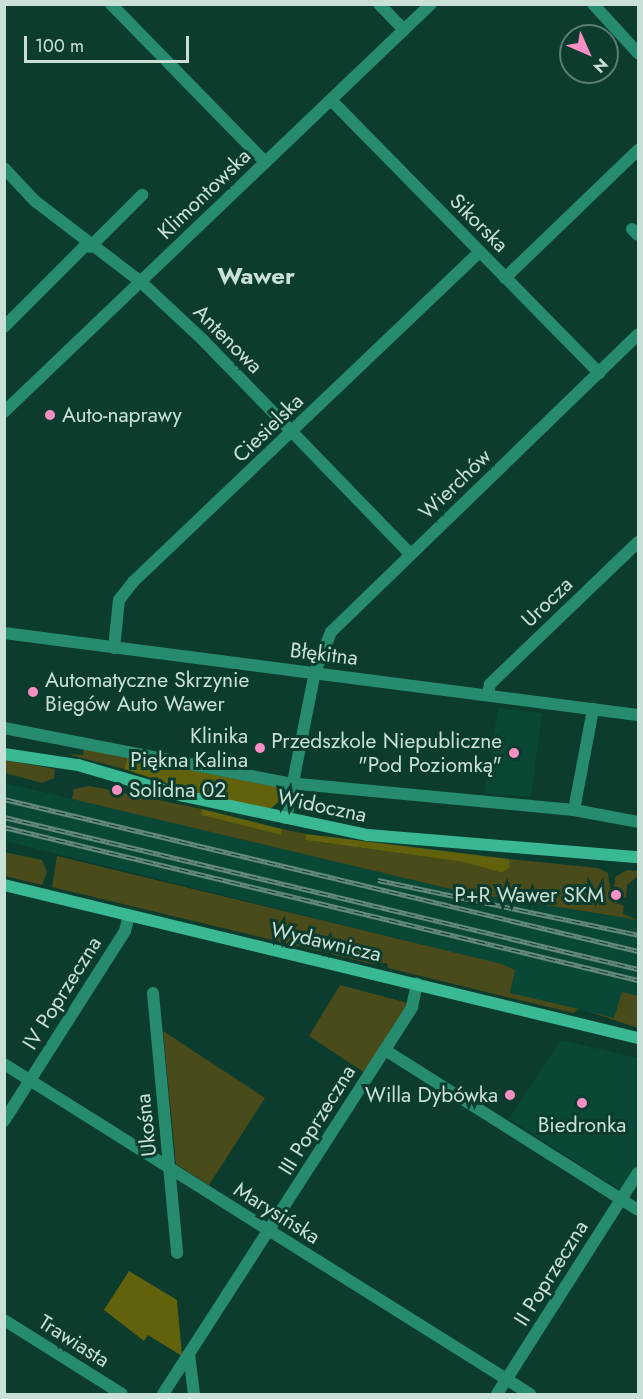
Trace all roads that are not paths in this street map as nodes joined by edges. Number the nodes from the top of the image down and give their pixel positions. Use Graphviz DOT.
graph roads {
  1 [pos="111,4"];
  2 [pos="379,4"];
  3 [pos="431,4"];
  4 [pos="592,4"];
  5 [pos="404,30"];
  6 [pos="639,53"];
  7 [pos="331,100"];
  8 [pos="639,150"];
  9 [pos="266,162"];
  10 [pos="4,168"];
  11 [pos="142,195"];
  12 [pos="89,246"];
  13 [pos="480,252"];
  14 [pos="505,278"];
  15 [pos="141,282"];
  16 [pos="4,327"];
  17 [pos="639,335"];
  18 [pos="599,373"];
  19 [pos="4,412"];
  20 [pos="293,431"];
  21 [pos="639,542"];
  22 [pos="410,554"];
  23 [pos="4,633"];
  24 [pos="114,648"];
  25 [pos="315,672"];
  26 [pos="488,694"];
  27 [pos="593,709"];
  28 [pos="639,715"];
  29 [pos="4,728"];
  30 [pos="4,754"];
  31 [pos="292,783"];
  32 [pos="573,810"];
  33 [pos="286,818"];
  34 [pos="639,822"];
  35 [pos="639,857"];
  36 [pos="4,885"];
  37 [pos="129,915"];
  38 [pos="417,984"];
  39 [pos="153,993"];
  40 [pos="639,1038"];
  41 [pos="385,1050"];
  42 [pos="4,1064"];
  43 [pos="30,1081"];
  44 [pos="4,1120"];
  45 [pos="170,1168"];
  46 [pos="639,1173"];
  47 [pos="621,1199"];
  48 [pos="639,1210"];
  49 [pos="270,1232"];
  50 [pos="177,1253"];
  51 [pos="4,1320"];
  52 [pos="189,1354"];
  53 [pos="506,1380"];
  54 [pos="122,1395"];
  55 [pos="163,1395"];
  56 [pos="194,1395"];
  57 [pos="497,1395"];
  58 [pos="530,1395"];
  1 -- 9 [label="street"];
  2 -- 5 [label="street"];
  3 -- 5 [label="street, Klimontowska"];
  4 -- 6 [label="street"];
  5 -- 7 [label="street, Klimontowska"];
  7 -- 9 [label="street, Klimontowska"];
  7 -- 13 [label="street, Sikorska"];
  8 -- 14 [label="street"];
  9 -- 15 [label="street, Klimontowska"];
  10 -- 12 [label="street, Antenowa"];
  11 -- 12 [label="street"];
  12 -- 15 [label="street, Antenowa"];
  12 -- 16 [label="street"];
  13 -- 14 [label="street, Sikorska"];
  13 -- 20 [label="street, Ciesielska"];
  14 -- 18 [label="street, Sikorska"];
  15 -- 19 [label="street, Klimontowska"];
  15 -- 20 [label="street, Antenowa"];
  17 -- 18 [label="street, Wierchów"];
  18 -- 22 [label="street, Wierchów"];
  20 -- 22 [label="street, Antenowa"];
  20 -- 24 [label="street, Ciesielska"];
  21 -- 26 [label="street, Urocza"];
  22 -- 25 [label="street, Wierchów"];
  23 -- 24 [label="street, Błękitna"];
  24 -- 25 [label="street, Błękitna"];
  25 -- 26 [label="street, Błękitna"];
  25 -- 31 [label="street, Wierchów"];
  26 -- 27 [label="street, Błękitna"];
  27 -- 28 [label="street, Błękitna"];
  27 -- 32 [label="street"];
  29 -- 31 [label="street, Widoczna"];
  30 -- 33 [label="main road, Widoczna"];
  31 -- 32 [label="street, Widoczna"];
  31 -- 33 [label="street, Wierchów"];
  32 -- 34 [label="street, Widoczna"];
  33 -- 35 [label="main road, Widoczna"];
  36 -- 37 [label="main road, Wydawnicza"];
  37 -- 38 [label="main road, Wydawnicza"];
  37 -- 43 [label="street, IV Poprzeczna"];
  38 -- 40 [label="main road, Wydawnicza"];
  38 -- 41 [label="street, III Poprzeczna"];
  39 -- 45 [label="street, Ukośna"];
  41 -- 47 [label="street"];
  41 -- 49 [label="street, III Poprzeczna"];
  42 -- 43 [label="street, Marysińska"];
  43 -- 44 [label="street, IV Poprzeczna"];
  43 -- 45 [label="street, Marysińska"];
  45 -- 49 [label="street, Marysińska"];
  45 -- 50 [label="street, Ukośna"];
  46 -- 47 [label="street, II Poprzeczna"];
  47 -- 48 [label="street"];
  47 -- 53 [label="street, II Poprzeczna"];
  49 -- 52 [label="street, III Poprzeczna"];
  49 -- 53 [label="street, Marysińska"];
  51 -- 54 [label="street, Trawiasta"];
  52 -- 55 [label="street, III Poprzeczna"];
  52 -- 56 [label="street"];
  53 -- 57 [label="street, II Poprzeczna"];
  53 -- 58 [label="street, Marysińska"];
}
